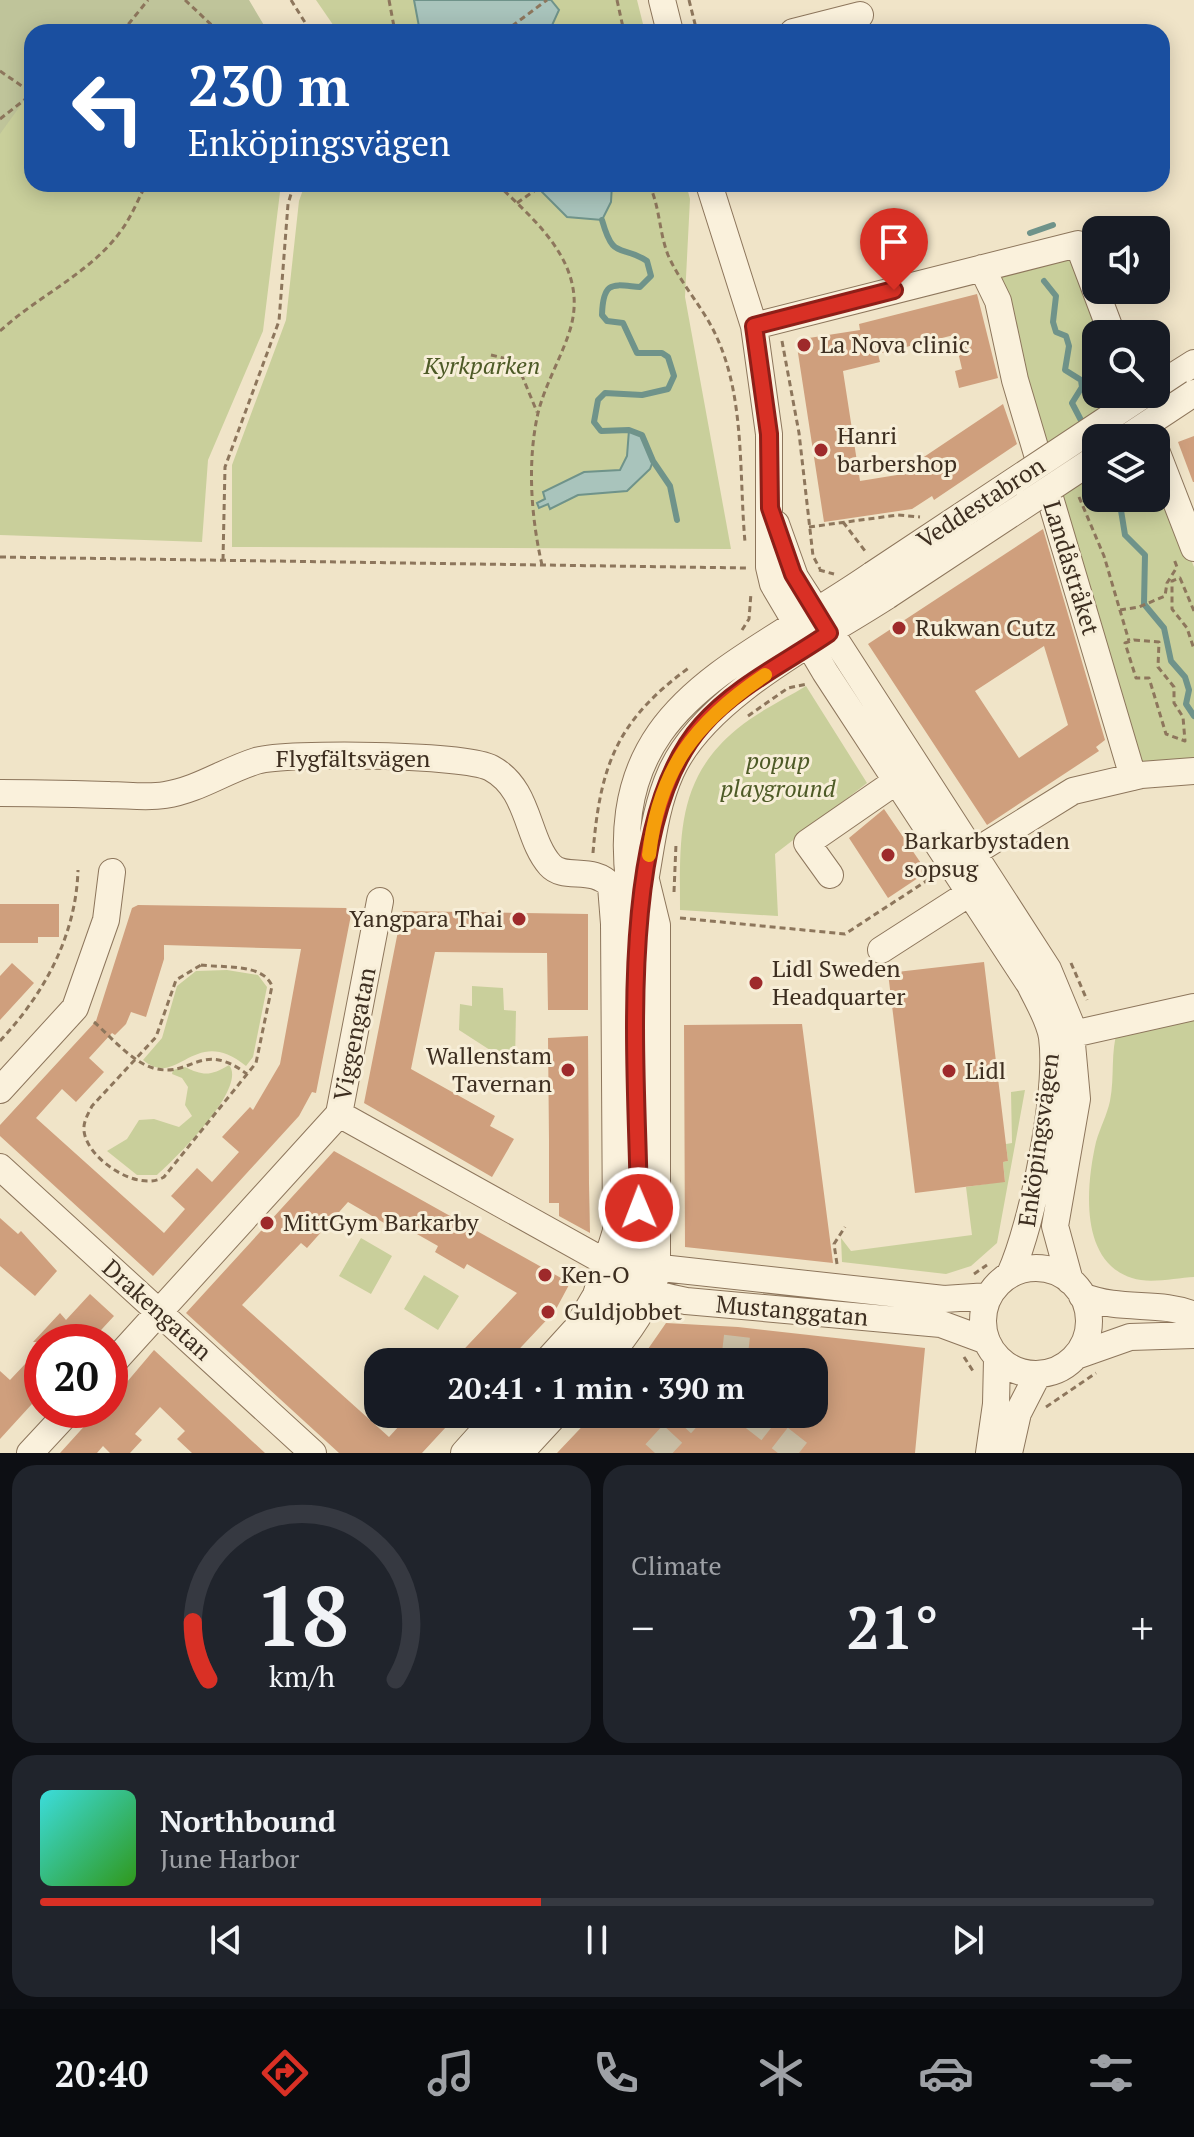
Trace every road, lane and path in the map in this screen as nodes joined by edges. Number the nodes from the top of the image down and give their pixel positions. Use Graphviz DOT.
graph roads {
  1 [pos="185,0"];
  2 [pos="291,0"];
  3 [pos="389,0"];
  4 [pos="547,0"];
  5 [pos="617,0"];
  6 [pos="662,0"];
  7 [pos="689,0"];
  8 [pos="145,1"];
  9 [pos="860,15"];
  10 [pos="128,24"];
  11 [pos="210,24"];
  12 [pos="306,24"];
  13 [pos="394,24"];
  14 [pos="515,24"];
  15 [pos="622,24"];
  16 [pos="668,24"];
  17 [pos="695,24"];
  18 [pos="825,24"];
  19 [pos="0,71"];
  20 [pos="24,88"];
  21 [pos="24,100"];
  22 [pos="0,119"];
  23 [pos="142,192"];
  24 [pos="292,192"];
  25 [pos="505,192"];
  26 [pos="533,192"];
  27 [pos="653,192"];
  28 [pos="712,192"];
  29 [pos="517,203"];
  30 [pos="982,268"];
  31 [pos="1107,320"];
  32 [pos="754,326"];
  33 [pos="0,331"];
  34 [pos="491,355"];
  35 [pos="786,360"];
  36 [pos="1194,363"];
  37 [pos="1170,378"];
  38 [pos="1194,393"];
  39 [pos="1124,408"];
  40 [pos="538,414"];
  41 [pos="1147,424"];
  42 [pos="1082,465"];
  43 [pos="1078,494"];
  44 [pos="1170,502"];
  45 [pos="920,517"];
  46 [pos="843,522"];
  47 [pos="808,527"];
  48 [pos="746,553"];
  49 [pos="0,557"];
  50 [pos="1185,558"];
  51 [pos="223,560"];
  52 [pos="542,565"];
  53 [pos="834,574"];
  54 [pos="875,574"];
  55 [pos="749,580"];
  56 [pos="750,591"];
  57 [pos="1120,610"];
  58 [pos="1194,611"];
  59 [pos="747,625"];
  60 [pos="813,629"];
  61 [pos="1130,642"];
  62 [pos="1194,649"];
  63 [pos="813,680"];
  64 [pos="736,724"];
  65 [pos="1194,771"];
  66 [pos="1133,777"];
  67 [pos="605,778"];
  68 [pos="898,780"];
  69 [pos="0,793"];
  70 [pos="677,830"];
  71 [pos="594,837"];
  72 [pos="973,853"];
  73 [pos="78,870"];
  74 [pos="112,872"];
  75 [pos="830,875"];
  76 [pos="636,880"];
  77 [pos="973,890"];
  78 [pos="380,901"];
  79 [pos="673,904"];
  80 [pos="672,918"];
  81 [pos="625,924"];
  82 [pos="881,950"];
  83 [pos="1194,1007"];
  84 [pos="88,1018"];
  85 [pos="1062,1036"];
  86 [pos="0,1041"];
  87 [pos="137,1058"];
  88 [pos="247,1074"];
  89 [pos="0,1090"];
  90 [pos="339,1114"];
  91 [pos="0,1167"];
  92 [pos="845,1227"];
  93 [pos="836,1257"];
  94 [pos="1001,1268"];
  95 [pos="634,1275"];
  96 [pos="966,1277"];
  97 [pos="744,1278"];
  98 [pos="1076,1289"];
  99 [pos="989,1296"];
  100 [pos="160,1312"];
  101 [pos="1194,1315"];
  102 [pos="739,1316"];
  103 [pos="1194,1335"];
  104 [pos="128,1347"];
  105 [pos="559,1348"];
  106 [pos="588,1348"];
  107 [pos="615,1348"];
  108 [pos="992,1350"];
  109 [pos="960,1352"];
  110 [pos="1076,1356"];
  111 [pos="1101,1368"];
  112 [pos="975,1374"];
  113 [pos="1038,1374"];
  114 [pos="1043,1416"];
  115 [pos="53,1428"];
  116 [pos="486,1428"];
  117 [pos="517,1428"];
  118 [pos="543,1428"];
  119 [pos="30,1453"];
  120 [pos="313,1453"];
  121 [pos="464,1453"];
  122 [pos="494,1453"];
  123 [pos="520,1453"];
  124 [pos="989,1453"];
  125 [pos="1009,1453"];
  1 -- 11 [label="path"];
  2 -- 12 [label="path"];
  3 -- 13 [label="path"];
  4 -- 14 [label="path"];
  5 -- 15 [label="path"];
  6 -- 16 [label="street"];
  7 -- 17 [label="path"];
  8 -- 10 [label="path"];
  9 -- 18 [label="street"];
  19 -- 20 [label="path"];
  21 -- 22 [label="path"];
  23 -- 33 [label="path"];
  24 -- 51 [label="path"];
  25 -- 29 [label="path"];
  26 -- 29 [label="path"];
  27 -- 48 [label="path"];
  28 -- 32 [label="street, Enköpingsvägen"];
  29 -- 40 [label="path"];
  30 -- 31 [label="street"];
  30 -- 32 [label="street"];
  30 -- 66 [label="street, Landåstråket"];
  32 -- 60 [label="street, Enköpingsvägen"];
  34 -- 40 [label="path"];
  35 -- 47 [label="path"];
  36 -- 37 [label="street"];
  38 -- 41 [label="street, bridge"];
  39 -- 54 [label="street, Veddestabron, bridge"];
  40 -- 52 [label="path"];
  42 -- 54 [label="street, Veddestabron, bridge"];
  43 -- 57 [label="path"];
  44 -- 50 [label="street"];
  45 -- 46 [label="path"];
  46 -- 47 [label="path"];
  46 -- 54 [label="path"];
  47 -- 53 [label="path"];
  49 -- 51 [label="path"];
  50 -- 57 [label="path"];
  51 -- 52 [label="path"];
  52 -- 55 [label="path"];
  54 -- 60 [label="street, Veddestabron"];
  56 -- 59 [label="path"];
  57 -- 61 [label="path"];
  58 -- 62 [label="path"];
  60 -- 68 [label="street, Enköpingsvägen"];
  60 -- 72 [label="street, Enköpingsvägen"];
  60 -- 76 [label="street, Veddestabron"];
  61 -- 61 [label="path"];
  63 -- 64 [label="path"];
  65 -- 66 [label="street"];
  66 -- 72 [label="street"];
  67 -- 71 [label="path"];
  68 -- 75 [label="street"];
  68 -- 77 [label="street, Enköpingsvägen"];
  69 -- 81 [label="street, Flygfältsvägen"];
  70 -- 79 [label="path"];
  72 -- 77 [label="street, Enköpingsvägen"];
  73 -- 86 [label="path"];
  74 -- 89 [label="street"];
  76 -- 81 [label="street"];
  76 -- 95 [label="street"];
  77 -- 80 [label="path"];
  77 -- 82 [label="street"];
  77 -- 85 [label="street, Enköpingsvägen"];
  78 -- 90 [label="street, Viggengatan"];
  81 -- 95 [label="street"];
  83 -- 85 [label="street"];
  84 -- 87 [label="path"];
  85 -- 94 [label="street, Enköpingsvägen"];
  85 -- 98 [label="street, Enköpingsvägen"];
  87 -- 88 [label="path"];
  87 -- 88 [label="path"];
  87 -- 88 [label="path"];
  90 -- 95 [label="street, Mustanggatan"];
  90 -- 100 [label="street, Viggengatan"];
  91 -- 100 [label="street, Drakengatan"];
  92 -- 93 [label="path"];
  94 -- 96 [label="path"];
  94 -- 98 [label="street"];
  94 -- 99 [label="street"];
  95 -- 97 [label="street, Mustanggatan"];
  95 -- 102 [label="street, Mustanggatan"];
  95 -- 105 [label="street"];
  95 -- 106 [label="street"];
  95 -- 107 [label="street"];
  97 -- 99 [label="street, Mustanggatan"];
  97 -- 102 [label="street"];
  98 -- 101 [label="street"];
  98 -- 110 [label="street"];
  99 -- 108 [label="street"];
  100 -- 104 [label="street, Viggengatan"];
  100 -- 120 [label="street, Drakengatan"];
  102 -- 108 [label="street, Mustanggatan"];
  103 -- 110 [label="street"];
  108 -- 113 [label="street"];
  108 -- 124 [label="street"];
  109 -- 112 [label="path"];
  110 -- 113 [label="street"];
  111 -- 114 [label="path"];
  113 -- 125 [label="street"];
  115 -- 119 [label="street"];
  116 -- 121 [label="street"];
  117 -- 122 [label="street"];
  118 -- 123 [label="street"];
}
